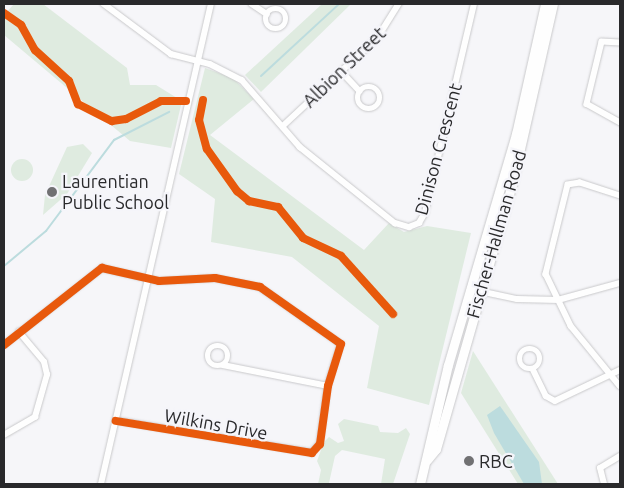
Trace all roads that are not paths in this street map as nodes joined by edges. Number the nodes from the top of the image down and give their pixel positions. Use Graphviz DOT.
graph roads {
  1 [pos="104,4"];
  2 [pos="211,4"];
  3 [pos="252,4"];
  4 [pos="399,4"];
  5 [pos="474,4"];
  6 [pos="545,4"];
  7 [pos="552,4"];
  8 [pos="267,14"];
  9 [pos="620,43"];
  10 [pos="198,61"];
  11 [pos="342,72"];
  12 [pos="360,90"];
  13 [pos="620,122"];
  14 [pos="283,126"];
  15 [pos="620,196"];
  16 [pos="148,278"];
  17 [pos="620,283"];
  18 [pos="470,289"];
  19 [pos="480,291"];
  20 [pos="558,300"];
  21 [pos="20,332"];
  22 [pos="4,345"];
  23 [pos="223,365"];
  24 [pos="532,369"];
  25 [pos="620,370"];
  26 [pos="611,375"];
  27 [pos="328,386"];
  28 [pos="620,386"];
  29 [pos="116,420"];
  30 [pos="4,435"];
  31 [pos="620,456"];
  32 [pos="427,460"];
  33 [pos="101,484"];
  34 [pos="420,484"];
  35 [pos="604,484"];
  1 -- 10 [label="street, Dinison Crescent"];
  2 -- 10 [label="street"];
  3 -- 8 [label="street"];
  4 -- 11 [label="street, Albion Street"];
  5 -- 14 [label="street, Dinison Crescent"];
  6 -- 18 [label="main road, Fischer-Hallman Road"];
  7 -- 19 [label="main road, Fischer-Hallman Road"];
  9 -- 13 [label="street"];
  10 -- 14 [label="street, Dinison Crescent"];
  10 -- 16 [label="street"];
  11 -- 12 [label="street"];
  11 -- 14 [label="street, Albion Street"];
  12 -- 12 [label="street"];
  15 -- 20 [label="street"];
  16 -- 21 [label="street"];
  16 -- 27 [label="street"];
  16 -- 29 [label="street"];
  17 -- 20 [label="street"];
  18 -- 19 [label="street"];
  18 -- 32 [label="main road, Fischer-Hallman Road"];
  19 -- 20 [label="street"];
  19 -- 32 [label="main road, Fischer-Hallman Road"];
  20 -- 26 [label="street"];
  21 -- 22 [label="street"];
  21 -- 30 [label="street"];
  23 -- 27 [label="street"];
  24 -- 26 [label="street"];
  25 -- 26 [label="street"];
  26 -- 28 [label="street"];
  27 -- 29 [label="street, Wilkins Drive"];
  29 -- 33 [label="street"];
  31 -- 35 [label="street"];
  32 -- 34 [label="main road, Fischer-Hallman Road"];
}
